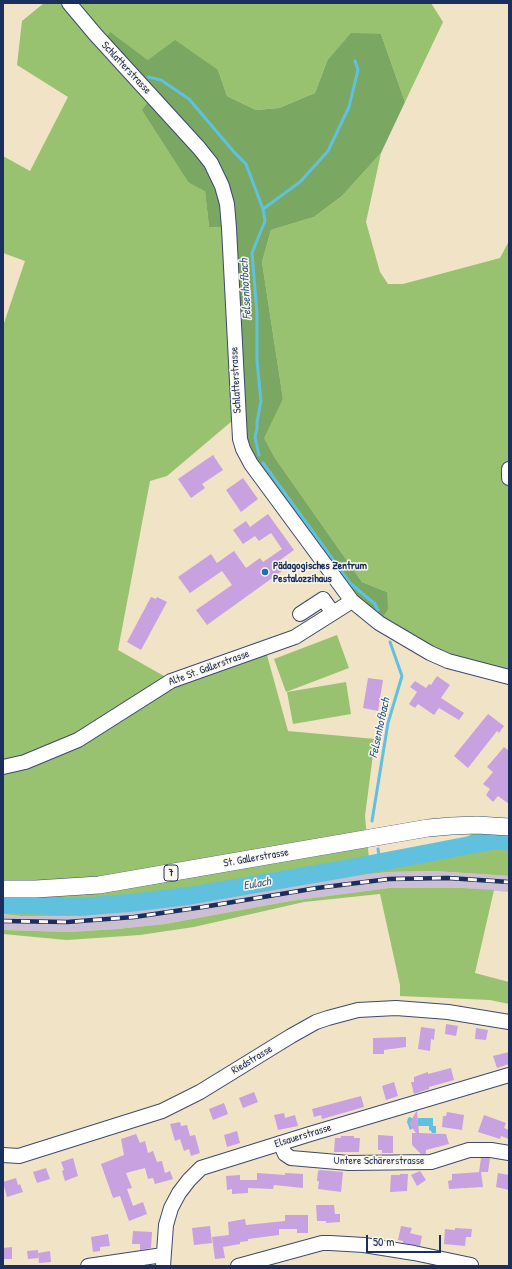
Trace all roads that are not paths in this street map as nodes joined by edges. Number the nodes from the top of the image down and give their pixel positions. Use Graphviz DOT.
graph roads {
  1 [pos="70,3"];
  2 [pos="509,469"];
  3 [pos="509,478"];
  4 [pos="352,601"];
  5 [pos="333,613"];
  6 [pos="300,614"];
  7 [pos="509,677"];
  8 [pos="3,767"];
  9 [pos="509,827"];
  10 [pos="3,889"];
  11 [pos="509,1022"];
  12 [pos="509,1075"];
  13 [pos="280,1143"];
  14 [pos="509,1153"];
  15 [pos="3,1155"];
  16 [pos="19,1156"];
  17 [pos="3,1161"];
  18 [pos="163,1260"];
  19 [pos="471,1265"];
  20 [pos="88,1266"];
  21 [pos="238,1266"];
  1 -- 4 [label="street, Schlatterstrasse"];
  2 -- 3 [label="street"];
  4 -- 5 [label="street, Alte St. Gallerstrasse"];
  4 -- 7 [label="street, Schlatterstrasse"];
  5 -- 6 [label="street"];
  5 -- 8 [label="street, Alte St. Gallerstrasse"];
  9 -- 10 [label="main road, St. Gallerstrasse / 7"];
  11 -- 16 [label="street, Riedstrasse"];
  12 -- 13 [label="street, Elsauerstrasse"];
  13 -- 14 [label="street, Untere Schärerstrasse"];
  13 -- 18 [label="street, Elsauerstrasse"];
  15 -- 16 [label="street, Riedstrasse"];
  16 -- 17 [label="street"];
  18 -- 20 [label="street"];
  19 -- 21 [label="street"];
}
